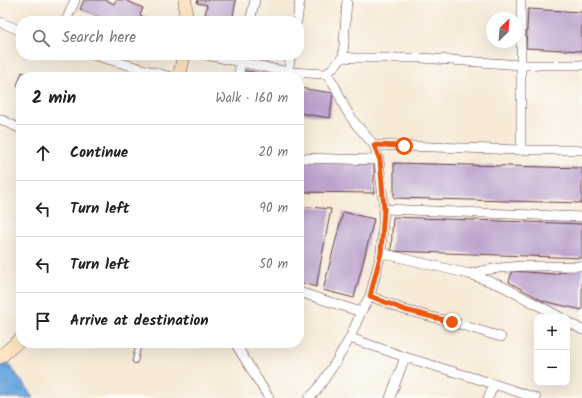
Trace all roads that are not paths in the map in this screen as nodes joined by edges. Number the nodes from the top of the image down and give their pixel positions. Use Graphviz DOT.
graph roads {
  1 [pos="75,0"];
  2 [pos="185,0"];
  3 [pos="255,0"];
  4 [pos="300,0"];
  5 [pos="347,0"];
  6 [pos="521,0"];
  7 [pos="68,16"];
  8 [pos="186,16"];
  9 [pos="251,16"];
  10 [pos="297,16"];
  11 [pos="0,22"];
  12 [pos="16,28"];
  13 [pos="343,57"];
  14 [pos="111,60"];
  15 [pos="183,60"];
  16 [pos="242,60"];
  17 [pos="245,60"];
  18 [pos="290,60"];
  19 [pos="521,65"];
  20 [pos="582,65"];
  21 [pos="153,72"];
  22 [pos="179,72"];
  23 [pos="239,72"];
  24 [pos="279,72"];
  25 [pos="288,72"];
  26 [pos="328,74"];
  27 [pos="304,75"];
  28 [pos="0,119"];
  29 [pos="16,127"];
  30 [pos="374,145"];
  31 [pos="521,150"];
  32 [pos="582,150"];
  33 [pos="304,158"];
  34 [pos="380,160"];
  35 [pos="384,209"];
  36 [pos="582,217"];
  37 [pos="381,253"];
  38 [pos="582,266"];
  39 [pos="469,274"];
  40 [pos="304,294"];
  41 [pos="370,296"];
  42 [pos="361,312"];
  43 [pos="554,314"];
  44 [pos="570,322"];
  45 [pos="582,322"];
  46 [pos="582,330"];
  47 [pos="501,337"];
  48 [pos="350,338"];
  49 [pos="16,344"];
  50 [pos="138,348"];
  51 [pos="238,348"];
  52 [pos="0,357"];
  53 [pos="405,357"];
  54 [pos="135,361"];
  55 [pos="494,384"];
  56 [pos="269,398"];
  57 [pos="309,398"];
  58 [pos="390,398"];
  59 [pos="488,398"];
  60 [pos="536,398"];
  1 -- 7 [label="street"];
  2 -- 8 [label="main road"];
  3 -- 9 [label="street"];
  4 -- 10 [label="street"];
  5 -- 13 [label="street"];
  6 -- 19 [label="street"];
  11 -- 12 [label="street"];
  13 -- 19 [label="street"];
  13 -- 26 [label="street"];
  14 -- 21 [label="street"];
  15 -- 22 [label="main road"];
  16 -- 23 [label="street"];
  17 -- 24 [label="street"];
  18 -- 25 [label="street"];
  19 -- 20 [label="street"];
  19 -- 31 [label="street"];
  26 -- 27 [label="street"];
  26 -- 30 [label="street"];
  28 -- 29 [label="street"];
  30 -- 31 [label="street"];
  30 -- 34 [label="street"];
  31 -- 32 [label="street"];
  33 -- 34 [label="street"];
  34 -- 35 [label="street"];
  35 -- 36 [label="street"];
  35 -- 37 [label="street"];
  37 -- 39 [label="street"];
  37 -- 41 [label="street"];
  38 -- 39 [label="street"];
  39 -- 43 [label="street"];
  40 -- 42 [label="street"];
  41 -- 42 [label="street"];
  41 -- 47 [label="street"];
  42 -- 48 [label="street"];
  44 -- 45 [label="street"];
  44 -- 46 [label="street"];
  48 -- 53 [label="street"];
  48 -- 57 [label="street"];
  49 -- 52 [label="main road"];
  50 -- 54 [label="lane"];
  51 -- 56 [label="street"];
  53 -- 55 [label="street"];
  53 -- 58 [label="street"];
  55 -- 59 [label="street"];
  55 -- 60 [label="street"];
}
